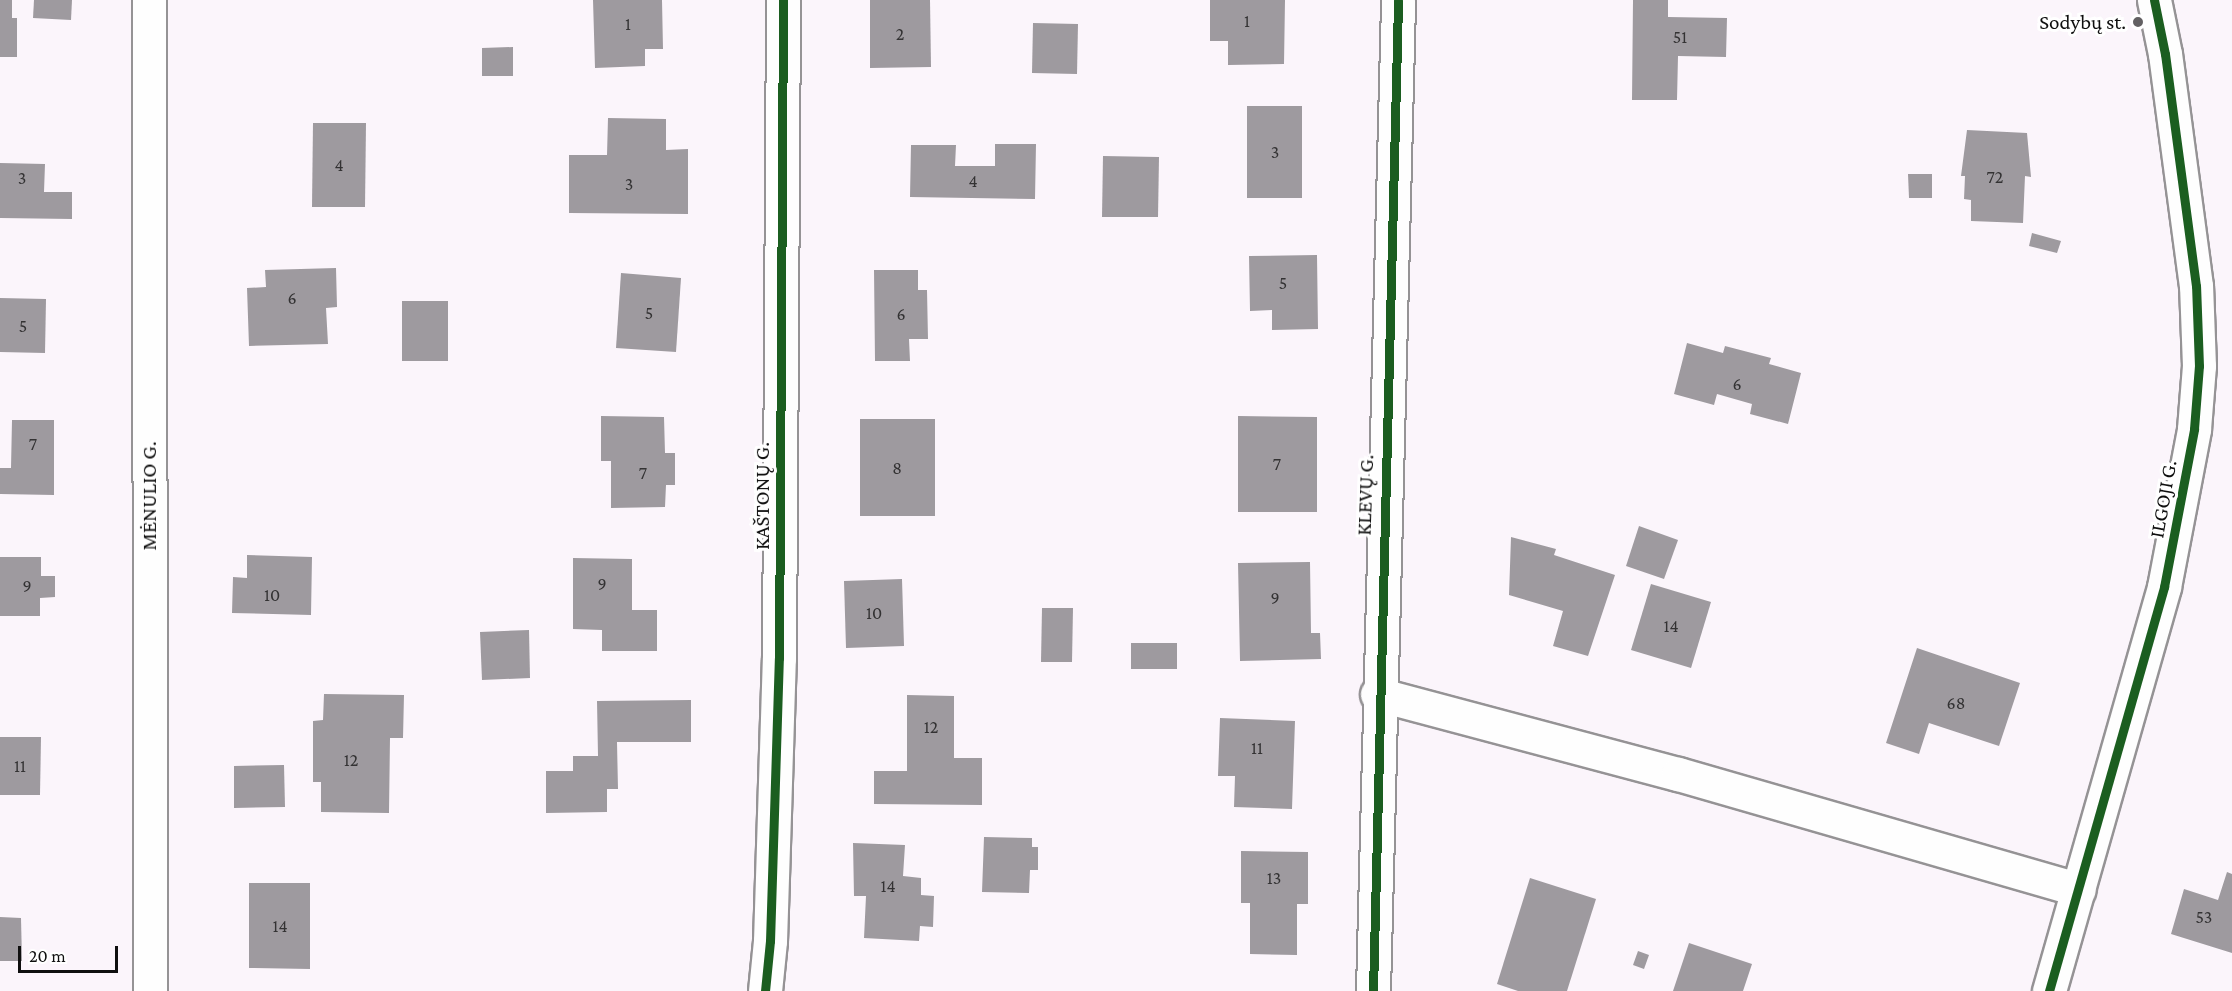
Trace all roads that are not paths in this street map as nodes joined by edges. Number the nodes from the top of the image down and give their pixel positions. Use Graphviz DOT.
graph roads {
  1 [pos="148,0"];
  2 [pos="783,0"];
  3 [pos="1398,0"];
  4 [pos="2154,0"];
  5 [pos="1377,694"];
  6 [pos="2079,890"];
  7 [pos="150,991"];
  8 [pos="765,991"];
  9 [pos="1373,991"];
  10 [pos="2049,991"];
  1 -- 7 [label="street, MĖNULIO G."];
  2 -- 8 [label="street, KAŠTONŲ G."];
  3 -- 5 [label="street, KLEVŲ G."];
  4 -- 6 [label="street, ILGOJI G."];
  5 -- 6 [label="street"];
  5 -- 9 [label="street, KLEVŲ G."];
  6 -- 10 [label="street, ILGOJI G."];
}
